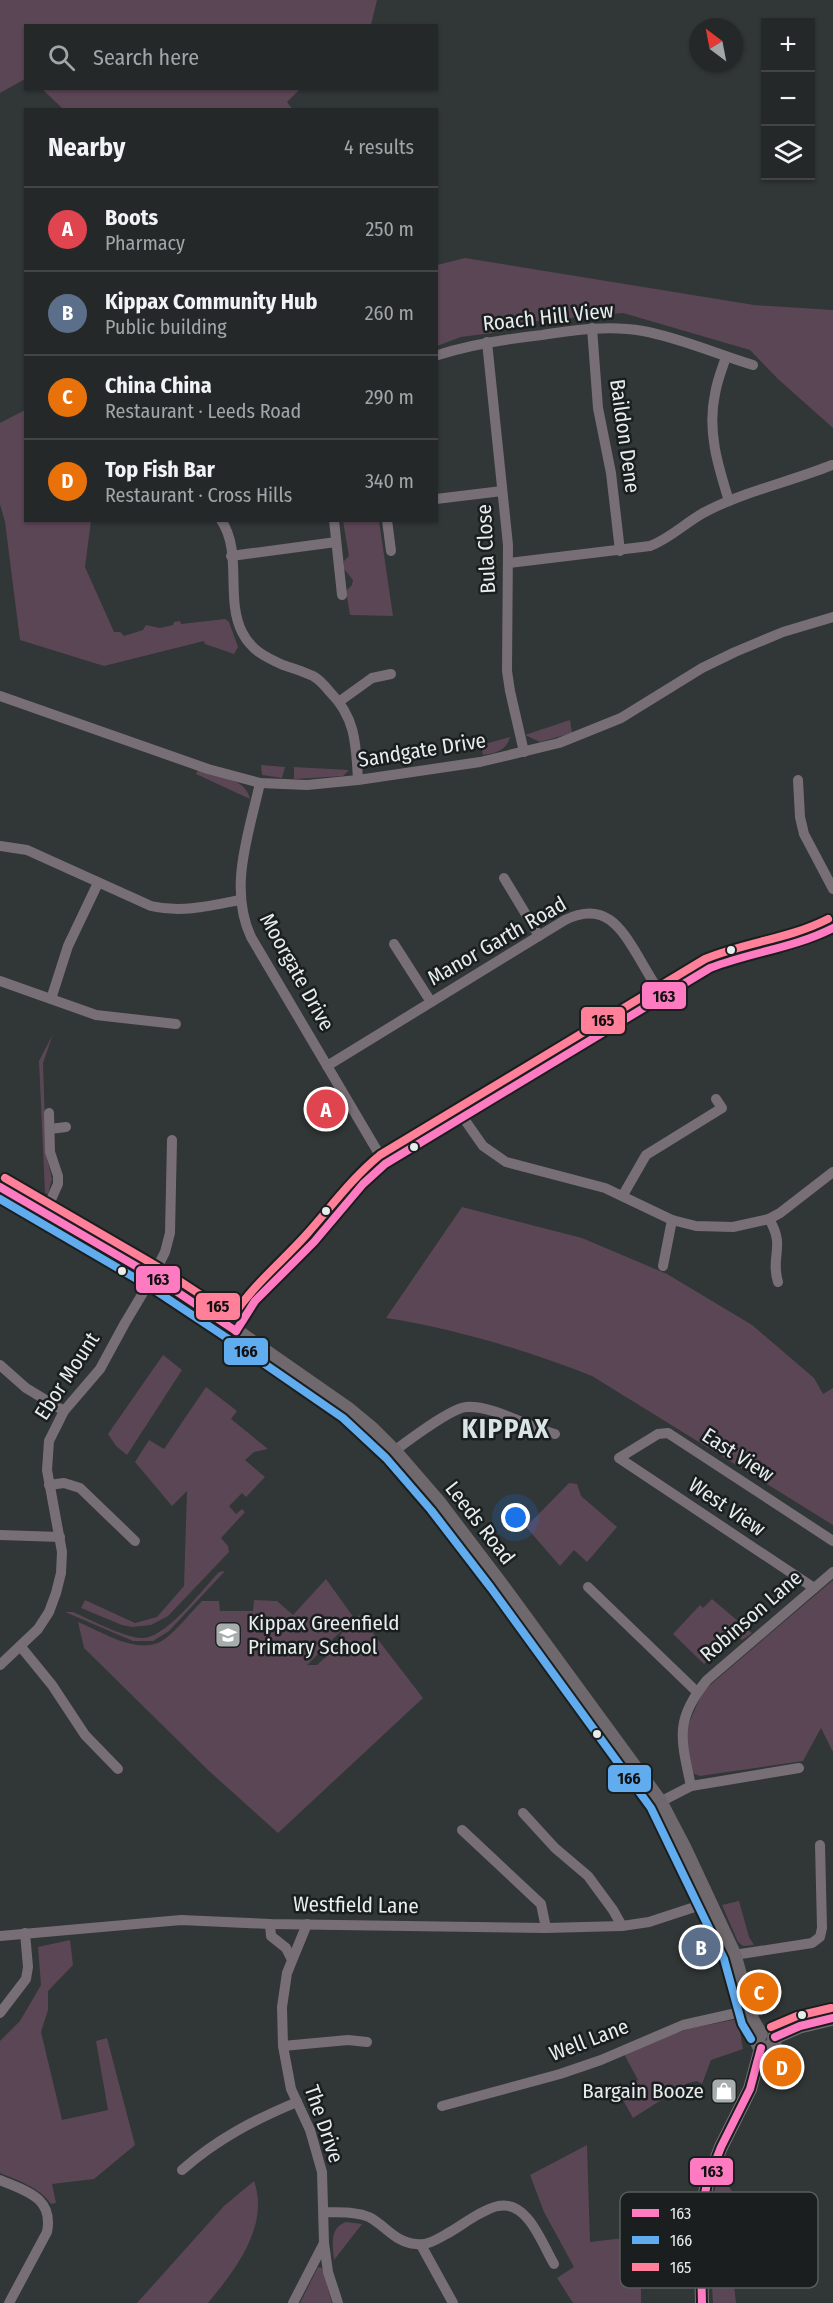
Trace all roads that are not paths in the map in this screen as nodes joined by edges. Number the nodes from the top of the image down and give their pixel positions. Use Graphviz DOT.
graph roads {
  1 [pos="592,328"];
  2 [pos="487,342"];
  3 [pos="438,355"];
  4 [pos="726,357"];
  5 [pos="753,365"];
  6 [pos="831,465"];
  7 [pos="502,491"];
  8 [pos="438,499"];
  9 [pos="729,501"];
  10 [pos="222,522"];
  11 [pos="334,522"];
  12 [pos="387,522"];
  13 [pos="336,542"];
  14 [pos="620,550"];
  15 [pos="391,551"];
  16 [pos="231,555"];
  17 [pos="509,563"];
  18 [pos="342,595"];
  19 [pos="833,617"];
  20 [pos="391,674"];
  21 [pos="0,696"];
  22 [pos="340,701"];
  23 [pos="524,752"];
  24 [pos="358,780"];
  25 [pos="798,780"];
  26 [pos="260,783"];
  27 [pos="0,846"];
  28 [pos="504,878"];
  29 [pos="98,883"];
  30 [pos="833,889"];
  31 [pos="240,900"];
  32 [pos="833,928"];
  33 [pos="539,936"];
  34 [pos="394,944"];
  35 [pos="0,981"];
  36 [pos="662,997"];
  37 [pos="51,999"];
  38 [pos="431,1002"];
  39 [pos="176,1024"];
  40 [pos="327,1066"];
  41 [pos="716,1099"];
  42 [pos="50,1113"];
  43 [pos="462,1116"];
  44 [pos="66,1127"];
  45 [pos="50,1130"];
  46 [pos="172,1140"];
  47 [pos="385,1164"];
  48 [pos="833,1172"];
  49 [pos="0,1187"];
  50 [pos="623,1195"];
  51 [pos="45,1213"];
  52 [pos="769,1219"];
  53 [pos="672,1220"];
  54 [pos="663,1266"];
  55 [pos="153,1276"];
  56 [pos="778,1282"];
  57 [pos="236,1331"];
  58 [pos="0,1365"];
  59 [pos="64,1411"];
  60 [pos="555,1434"];
  61 [pos="394,1451"];
  62 [pos="618,1458"];
  63 [pos="49,1485"];
  64 [pos="0,1535"];
  65 [pos="60,1537"];
  66 [pos="135,1541"];
  67 [pos="833,1541"];
  68 [pos="833,1572"];
  69 [pos="588,1587"];
  70 [pos="814,1588"];
  71 [pos="21,1647"];
  72 [pos="0,1665"];
  73 [pos="697,1692"];
  74 [pos="799,1768"];
  75 [pos="118,1769"];
  76 [pos="692,1786"];
  77 [pos="660,1802"];
  78 [pos="523,1813"];
  79 [pos="462,1830"];
  80 [pos="820,1845"];
  81 [pos="710,1902"];
  82 [pos="270,1924"];
  83 [pos="307,1924"];
  84 [pos="622,1926"];
  85 [pos="546,1928"];
  86 [pos="25,1933"];
  87 [pos="0,1936"];
  88 [pos="735,1955"];
  89 [pos="291,1958"];
  90 [pos="750,2010"];
  91 [pos="0,2013"];
  92 [pos="833,2018"];
  93 [pos="765,2040"];
  94 [pos="367,2042"];
  95 [pos="283,2046"];
  96 [pos="297,2102"];
  97 [pos="442,2106"];
  98 [pos="182,2170"];
  99 [pos="0,2180"];
  100 [pos="705,2192"];
  101 [pos="324,2212"];
  102 [pos="324,2243"];
  103 [pos="421,2245"];
  104 [pos="554,2264"];
  105 [pos="702,2288"];
  106 [pos="9,2303"];
  107 [pos="293,2303"];
  108 [pos="338,2303"];
  109 [pos="453,2303"];
  110 [pos="702,2303"];
  1 -- 2 [label="street, Roach Hill View"];
  1 -- 4 [label="street, Roach Hill View"];
  1 -- 14 [label="street, Baildon Dene"];
  2 -- 3 [label="street, Roach Hill View"];
  2 -- 7 [label="street, Bula Close"];
  4 -- 5 [label="street, Roach Hill View"];
  4 -- 9 [label="street"];
  6 -- 9 [label="street"];
  7 -- 8 [label="street"];
  7 -- 17 [label="street, Bula Close"];
  9 -- 14 [label="street"];
  10 -- 16 [label="street"];
  11 -- 13 [label="street"];
  12 -- 15 [label="street"];
  13 -- 16 [label="street"];
  13 -- 18 [label="street"];
  14 -- 17 [label="street"];
  16 -- 22 [label="street"];
  17 -- 23 [label="street, Bula Close"];
  19 -- 23 [label="street, Sandgate Drive"];
  20 -- 22 [label="street"];
  21 -- 26 [label="street, Sandgate Drive"];
  22 -- 24 [label="street"];
  23 -- 24 [label="street, Sandgate Drive"];
  24 -- 26 [label="street, Sandgate Drive"];
  25 -- 30 [label="street"];
  26 -- 31 [label="street, Moorgate Drive"];
  27 -- 29 [label="street"];
  28 -- 33 [label="street"];
  29 -- 31 [label="street"];
  29 -- 37 [label="street"];
  31 -- 40 [label="street, Moorgate Drive"];
  32 -- 36 [label="street"];
  33 -- 36 [label="street, Manor Garth Road"];
  33 -- 38 [label="street, Manor Garth Road"];
  34 -- 38 [label="street"];
  35 -- 37 [label="street"];
  36 -- 43 [label="street"];
  37 -- 39 [label="street"];
  38 -- 40 [label="street, Manor Garth Road"];
  40 -- 47 [label="street, Moorgate Drive"];
  41 -- 50 [label="street"];
  42 -- 45 [label="street"];
  43 -- 47 [label="street"];
  43 -- 50 [label="street"];
  44 -- 45 [label="street"];
  45 -- 51 [label="street"];
  46 -- 55 [label="street, Ebor Mount"];
  47 -- 57 [label="street"];
  48 -- 52 [label="street"];
  49 -- 51 [label="main road, Leeds Road"];
  50 -- 53 [label="street"];
  51 -- 55 [label="main road, Leeds Road"];
  52 -- 53 [label="street"];
  52 -- 56 [label="street"];
  53 -- 54 [label="street"];
  55 -- 57 [label="main road, Leeds Road"];
  55 -- 59 [label="street, Ebor Mount"];
  57 -- 61 [label="main road, Leeds Road"];
  58 -- 59 [label="street"];
  59 -- 63 [label="street, Ebor Mount"];
  60 -- 61 [label="street"];
  61 -- 77 [label="main road, Leeds Road"];
  62 -- 67 [label="street, East View"];
  62 -- 70 [label="street, West View"];
  63 -- 65 [label="street, Ebor Mount"];
  63 -- 66 [label="street"];
  64 -- 65 [label="street"];
  65 -- 71 [label="street, Ebor Mount"];
  68 -- 70 [label="street, Robinson Lane"];
  69 -- 73 [label="street, Robinson Lane"];
  70 -- 73 [label="street, Robinson Lane"];
  71 -- 72 [label="street, Ebor Mount"];
  71 -- 75 [label="street"];
  73 -- 76 [label="street, Robinson Lane"];
  74 -- 76 [label="street"];
  76 -- 77 [label="street"];
  77 -- 81 [label="main road, Leeds Road"];
  78 -- 84 [label="street"];
  79 -- 85 [label="street"];
  80 -- 88 [label="street"];
  81 -- 84 [label="street, Westfield Lane"];
  81 -- 88 [label="main road, Leeds Road"];
  82 -- 83 [label="street, Westfield Lane"];
  82 -- 86 [label="street, Westfield Lane"];
  82 -- 89 [label="street"];
  83 -- 85 [label="street, Westfield Lane"];
  83 -- 89 [label="street, The Drive"];
  84 -- 85 [label="street, Westfield Lane"];
  86 -- 87 [label="street, Westfield Lane"];
  86 -- 91 [label="street"];
  88 -- 90 [label="main road, Leeds Road"];
  89 -- 95 [label="street, The Drive"];
  90 -- 93 [label="main road, Leeds Road"];
  90 -- 97 [label="street, Well Lane"];
  92 -- 93 [label="main road"];
  93 -- 100 [label="street"];
  94 -- 95 [label="street"];
  95 -- 96 [label="street, The Drive"];
  96 -- 98 [label="street"];
  96 -- 101 [label="street, The Drive"];
  99 -- 106 [label="street"];
  101 -- 102 [label="street, The Drive"];
  101 -- 103 [label="street"];
  102 -- 107 [label="street"];
  102 -- 108 [label="street, The Drive"];
  103 -- 104 [label="street"];
  103 -- 109 [label="street"];
  105 -- 110 [label="street"];
}
